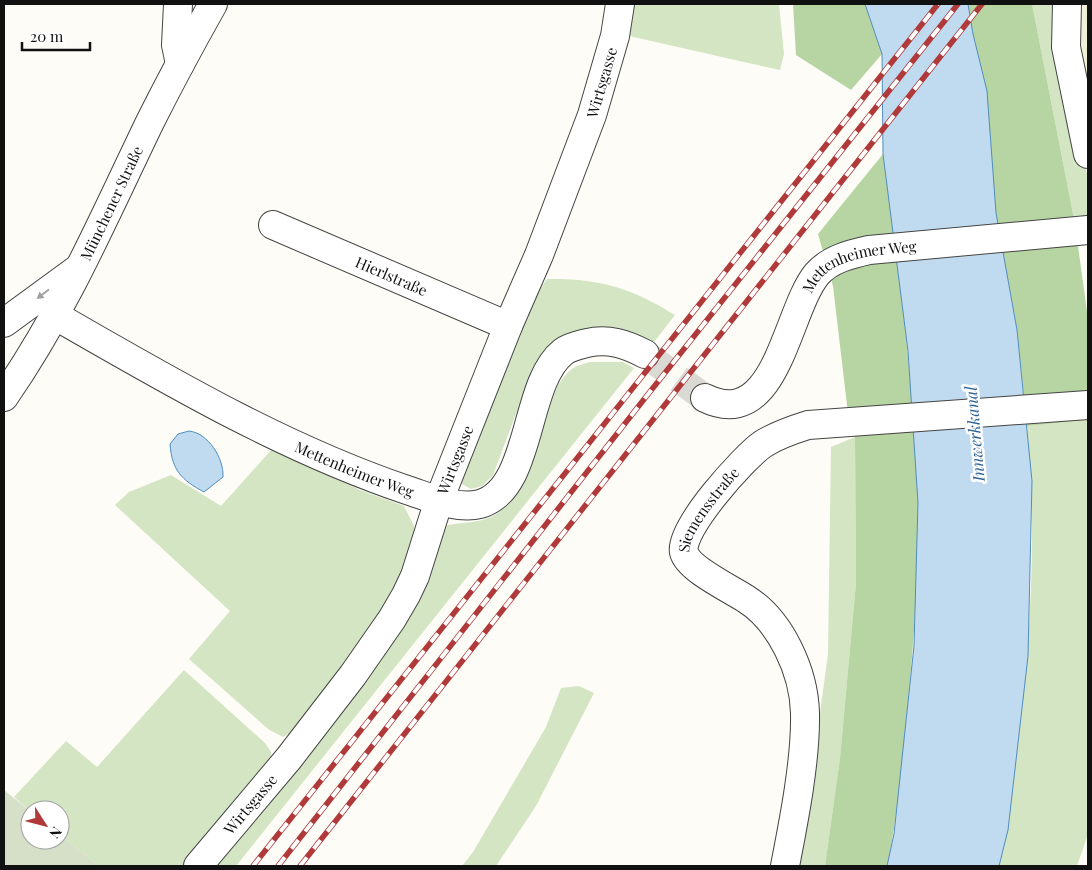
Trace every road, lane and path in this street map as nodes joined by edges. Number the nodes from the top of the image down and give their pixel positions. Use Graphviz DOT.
graph roads {
  1 [pos="178,4"];
  2 [pos="213,4"];
  3 [pos="620,4"];
  4 [pos="1067,4"];
  5 [pos="180,64"];
  6 [pos="1088,154"];
  7 [pos="274,225"];
  8 [pos="1088,230"];
  9 [pos="82,266"];
  10 [pos="56,316"];
  11 [pos="4,323"];
  12 [pos="508,326"];
  13 [pos="645,354"];
  14 [pos="4,397"];
  15 [pos="705,398"];
  16 [pos="1088,405"];
  17 [pos="439,500"];
  18 [pos="198,866"];
  19 [pos="785,866"];
  1 -- 5 [label="street"];
  2 -- 5 [label="street, Münchener Straße"];
  3 -- 12 [label="street, Wirtsgasse"];
  4 -- 6 [label="street"];
  5 -- 9 [label="street, Münchener Straße"];
  7 -- 12 [label="street, Hierlstraße"];
  8 -- 15 [label="street, Mettenheimer Weg"];
  9 -- 10 [label="street, Münchener Straße"];
  9 -- 11 [label="street, one-way"];
  10 -- 14 [label="street, Münchener Straße"];
  10 -- 17 [label="street, Mettenheimer Weg"];
  12 -- 17 [label="street, Wirtsgasse"];
  13 -- 17 [label="street, Mettenheimer Weg"];
  16 -- 19 [label="street, Siemensstraße"];
  17 -- 18 [label="street, Wirtsgasse"];
}
